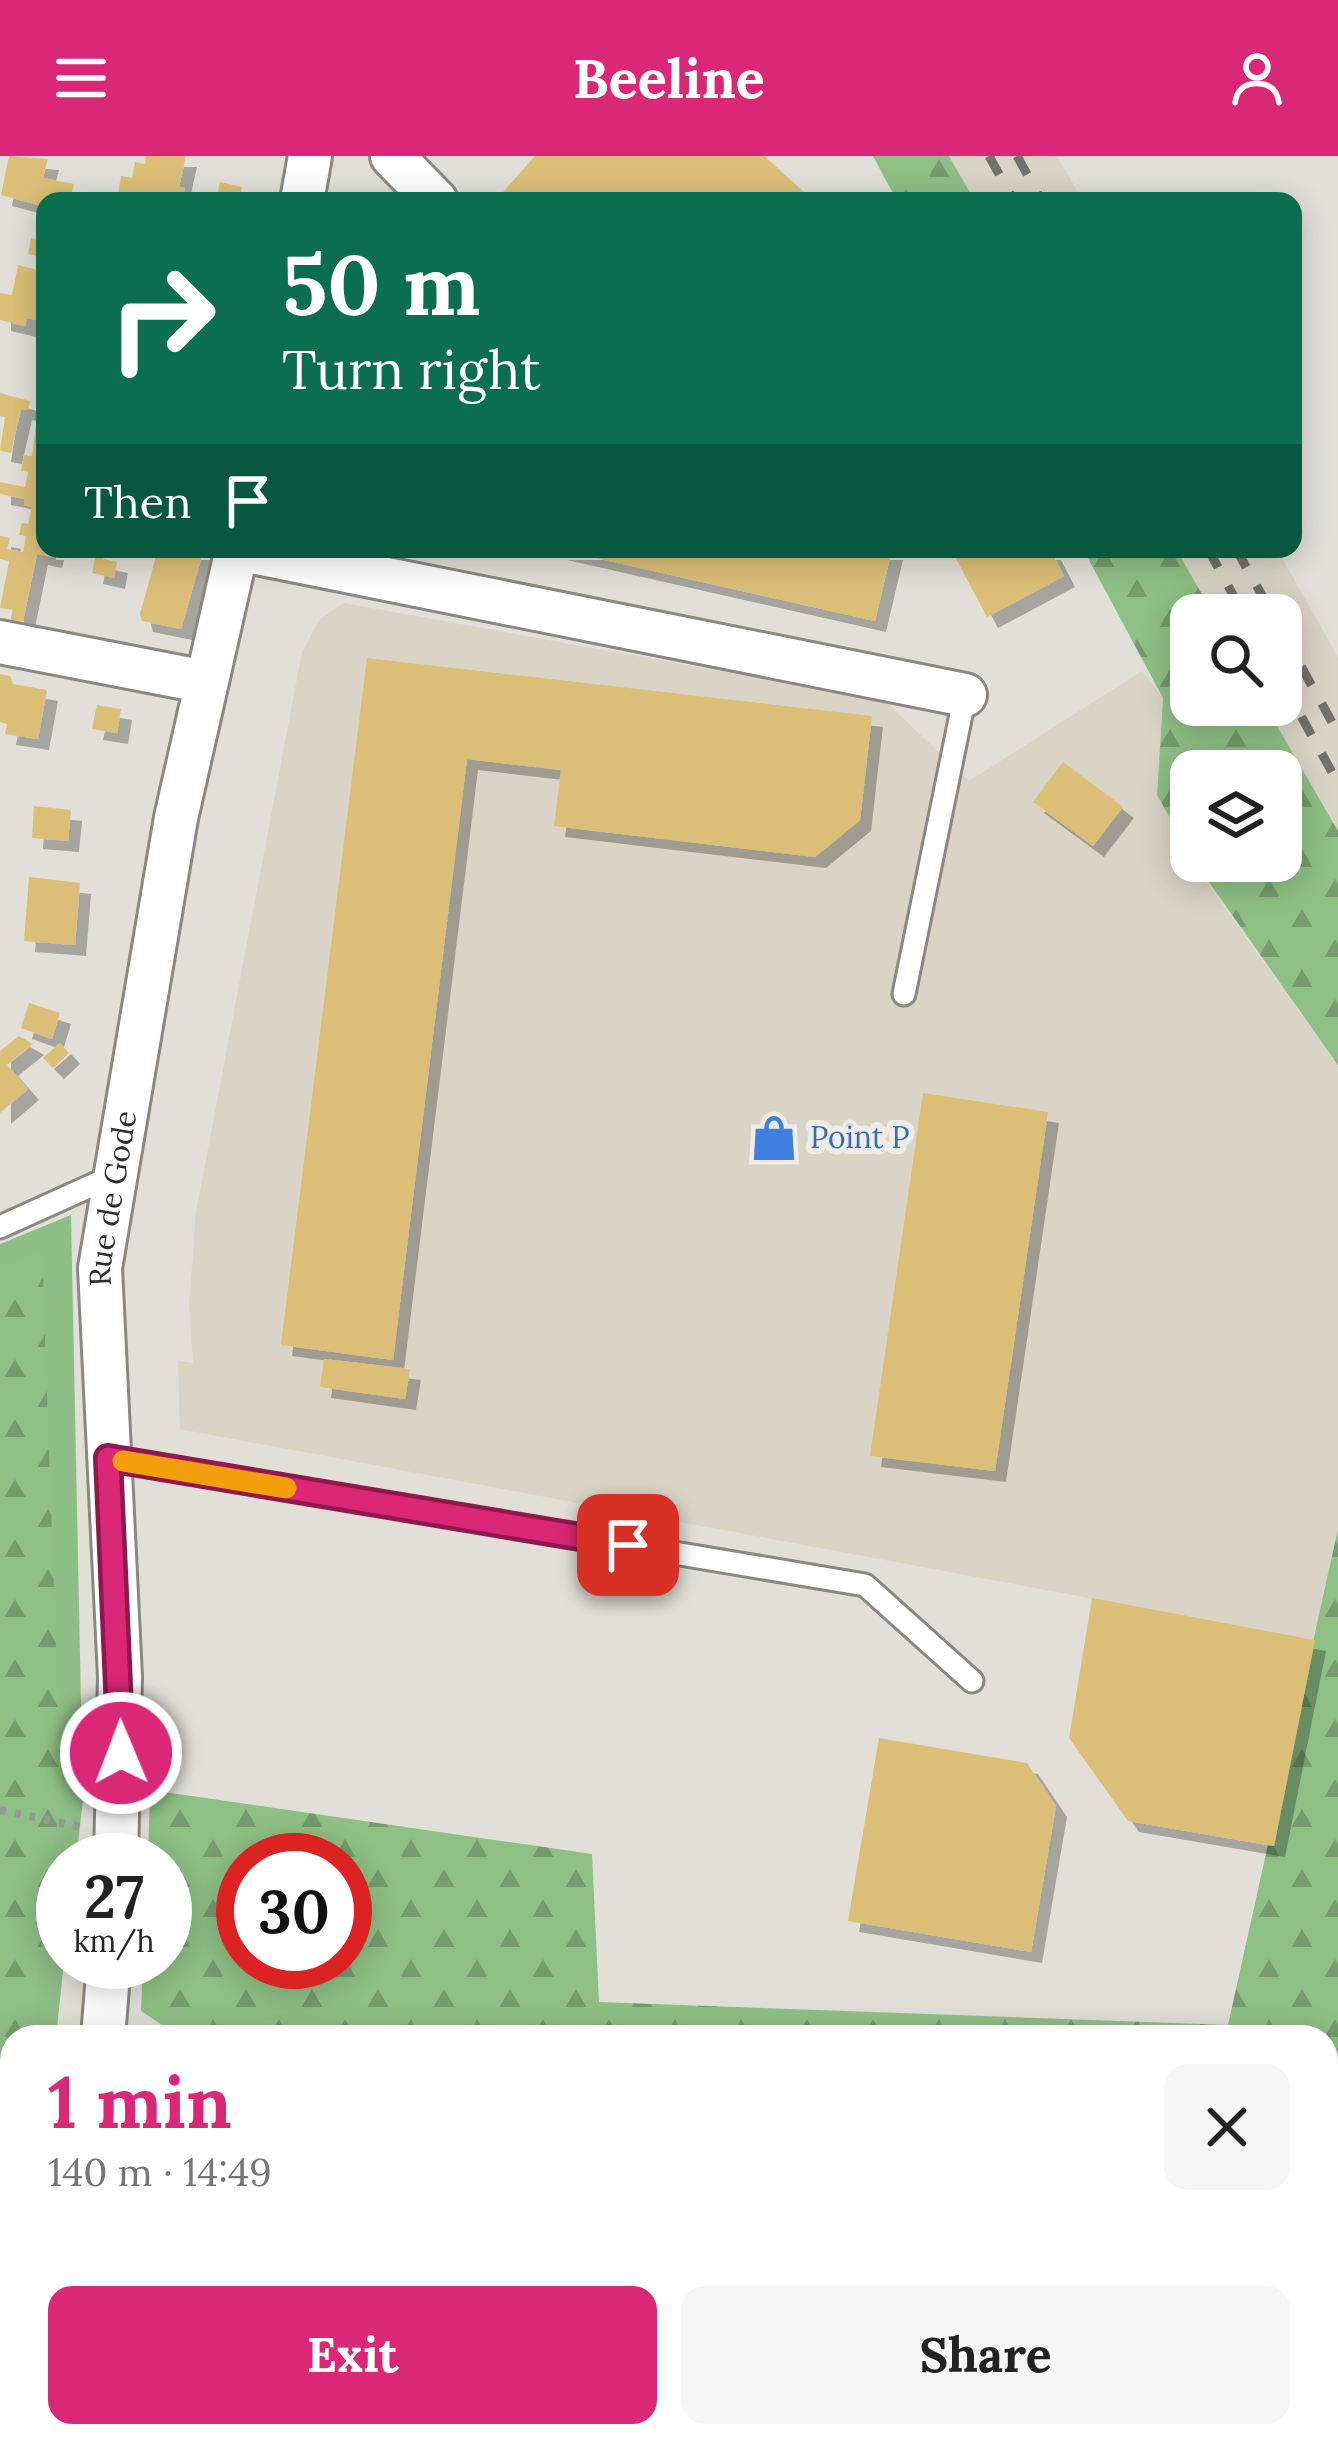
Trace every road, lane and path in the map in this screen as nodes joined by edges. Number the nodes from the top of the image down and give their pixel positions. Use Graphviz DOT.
graph roads {
  1 [pos="310,156"];
  2 [pos="392,156"];
  3 [pos="304,192"];
  4 [pos="427,192"];
  5 [pos="235,558"];
  6 [pos="282,558"];
  7 [pos="0,642"];
  8 [pos="206,682"];
  9 [pos="965,695"];
  10 [pos="904,994"];
  11 [pos="116,1175"];
  12 [pos="0,1227"];
  13 [pos="108,1458"];
  14 [pos="972,1682"];
  15 [pos="0,1810"];
  16 [pos="73,1833"];
  17 [pos="117,1833"];
  18 [pos="107,1989"];
  19 [pos="105,2025"];
  1 -- 3 [label="street"];
  2 -- 4 [label="street"];
  5 -- 8 [label="street, Rue de Gode"];
  6 -- 9 [label="street"];
  7 -- 8 [label="street"];
  8 -- 11 [label="street, Rue de Gode"];
  9 -- 10 [label="lane"];
  11 -- 12 [label="lane"];
  11 -- 13 [label="street, Rue de Gode"];
  13 -- 14 [label="lane"];
  13 -- 17 [label="street, Rue de Gode"];
  15 -- 16 [label="path"];
  18 -- 19 [label="street"];
}
